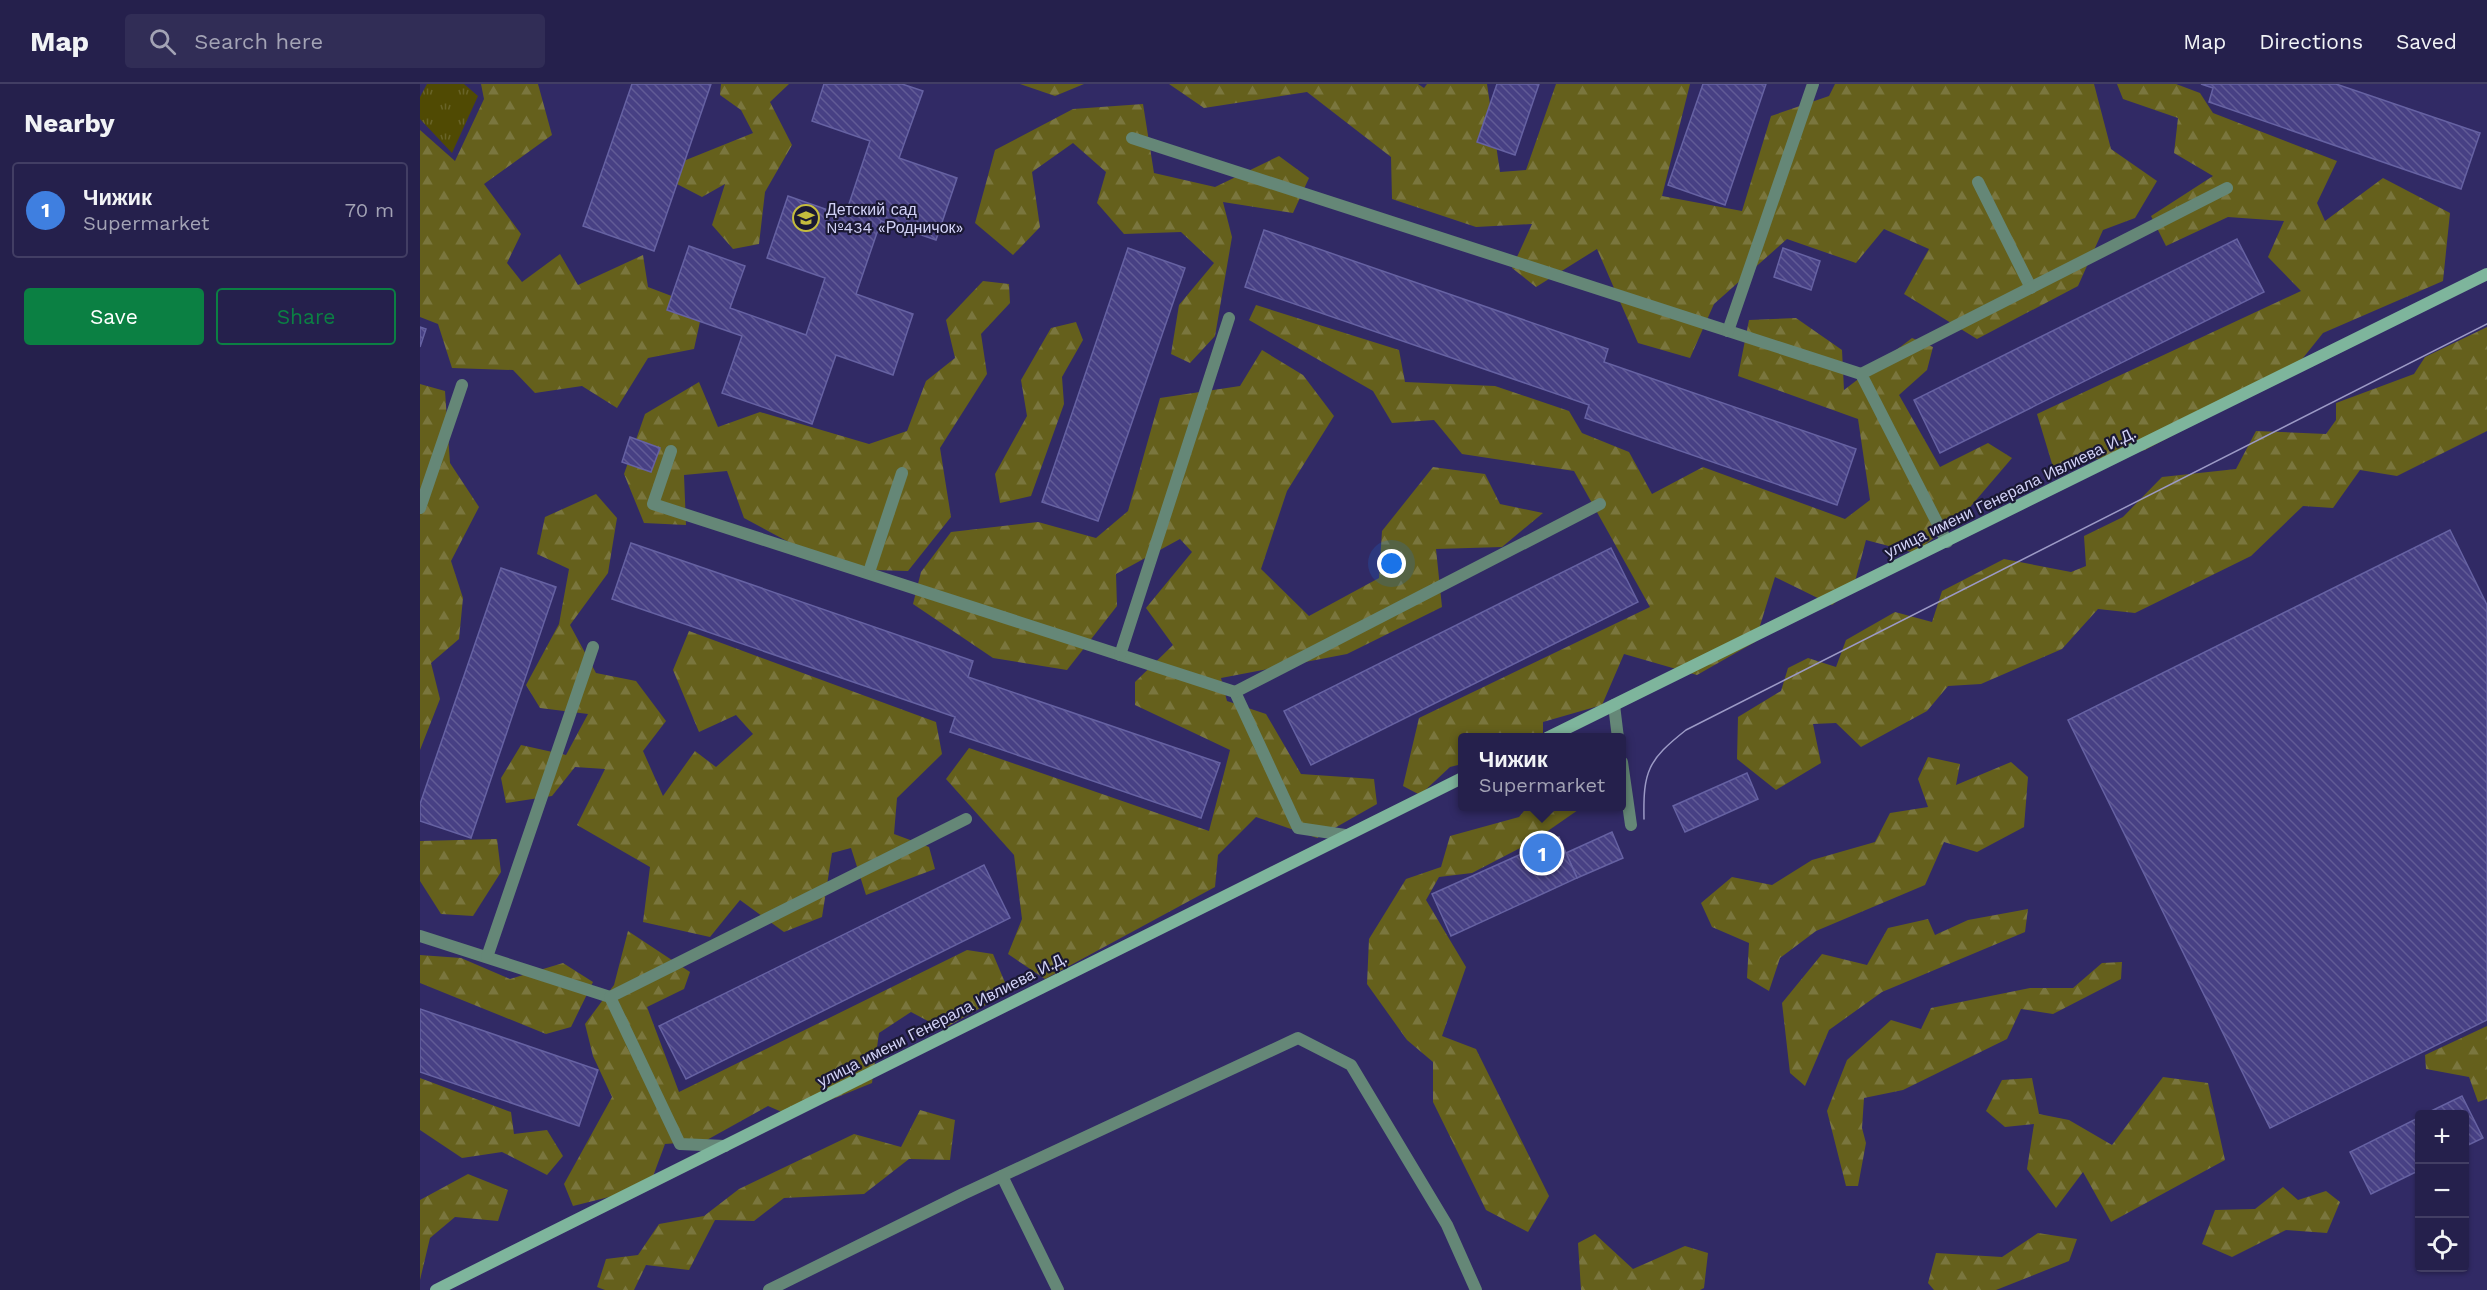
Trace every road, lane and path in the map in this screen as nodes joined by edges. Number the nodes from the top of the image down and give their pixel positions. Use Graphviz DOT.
graph roads {
  1 [pos="1813,84"];
  2 [pos="1132,138"];
  3 [pos="1978,182"];
  4 [pos="2227,188"];
  5 [pos="2487,274"];
  6 [pos="2031,288"];
  7 [pos="1229,318"];
  8 [pos="1728,331"];
  9 [pos="1861,374"];
  10 [pos="462,385"];
  11 [pos="670,451"];
  12 [pos="902,473"];
  13 [pos="1600,504"];
  14 [pos="420,508"];
  15 [pos="1947,542"];
  16 [pos="869,572"];
  17 [pos="593,647"];
  18 [pos="1120,655"];
  19 [pos="1235,692"];
  20 [pos="1614,705"];
  21 [pos="1556,733"];
  22 [pos="1617,733"];
  23 [pos="1458,780"];
  24 [pos="1626,794"];
  25 [pos="966,819"];
  26 [pos="1630,825"];
  27 [pos="1345,835"];
  28 [pos="420,936"];
  29 [pos="488,957"];
  30 [pos="610,997"];
  31 [pos="725,1146"];
  32 [pos="1002,1176"];
  33 [pos="436,1290"];
  34 [pos="769,1290"];
  35 [pos="1058,1290"];
  36 [pos="1476,1290"];
  1 -- 8 [label="lane"];
  2 -- 8 [label="lane"];
  3 -- 6 [label="lane"];
  4 -- 6 [label="lane"];
  5 -- 15 [label="street, улица имени Генерала Ивлиева И.Д."];
  6 -- 9 [label="lane"];
  7 -- 18 [label="lane"];
  8 -- 9 [label="lane"];
  9 -- 15 [label="lane"];
  10 -- 14 [label="lane"];
  11 -- 16 [label="lane"];
  12 -- 16 [label="lane"];
  13 -- 19 [label="lane"];
  15 -- 20 [label="street, улица имени Генерала Ивлиева И.Д."];
  16 -- 18 [label="lane"];
  17 -- 29 [label="lane"];
  18 -- 19 [label="lane"];
  19 -- 27 [label="lane"];
  20 -- 21 [label="street, улица имени Генерала Ивлиева И.Д."];
  20 -- 22 [label="lane"];
  23 -- 27 [label="street, улица имени Генерала Ивлиева И.Д."];
  24 -- 26 [label="lane"];
  25 -- 30 [label="lane"];
  27 -- 31 [label="street, улица имени Генерала Ивлиева И.Д."];
  28 -- 29 [label="lane"];
  29 -- 30 [label="lane"];
  30 -- 31 [label="lane"];
  31 -- 33 [label="street, улица имени Генерала Ивлиева И.Д."];
  32 -- 34 [label="lane"];
  32 -- 35 [label="lane"];
  32 -- 36 [label="lane"];
}
